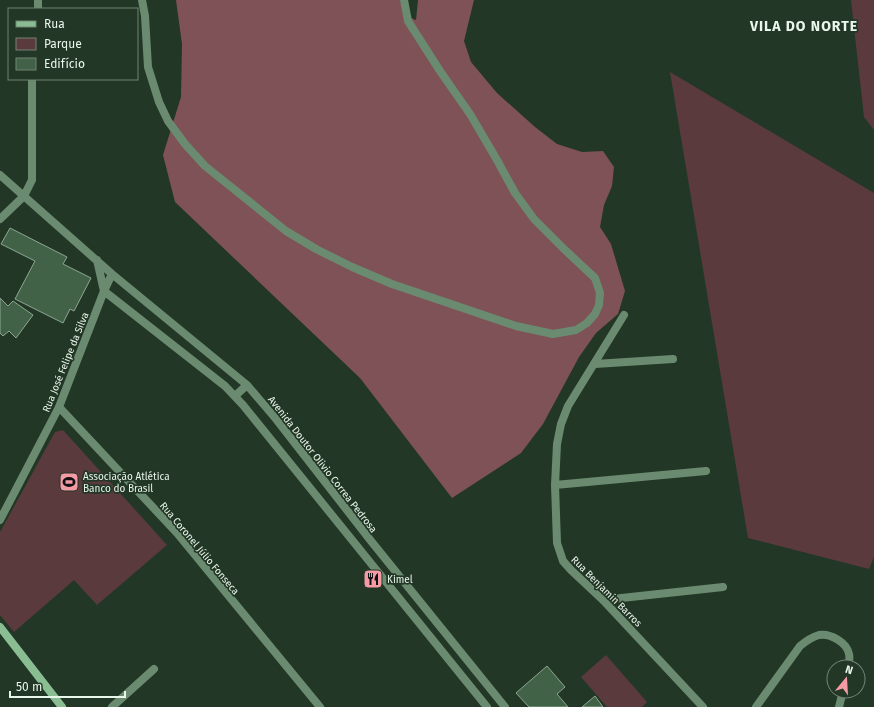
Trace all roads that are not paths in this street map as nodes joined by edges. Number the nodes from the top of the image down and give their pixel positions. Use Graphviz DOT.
graph roads {
  1 [pos="142,0"];
  2 [pos="404,0"];
  3 [pos="32,80"];
  4 [pos="0,175"];
  5 [pos="24,196"];
  6 [pos="0,219"];
  7 [pos="97,260"];
  8 [pos="112,274"];
  9 [pos="104,291"];
  10 [pos="624,315"];
  11 [pos="673,359"];
  12 [pos="595,364"];
  13 [pos="247,385"];
  14 [pos="235,396"];
  15 [pos="59,406"];
  16 [pos="706,471"];
  17 [pos="555,485"];
  18 [pos="0,520"];
  19 [pos="383,556"];
  20 [pos="371,563"];
  21 [pos="723,587"];
  22 [pos="603,600"];
  23 [pos="432,615"];
  24 [pos="419,623"];
  25 [pos="0,627"];
  26 [pos="849,659"];
  27 [pos="154,669"];
  28 [pos="62,707"];
  29 [pos="112,707"];
  30 [pos="320,707"];
  31 [pos="487,707"];
  32 [pos="505,707"];
  33 [pos="702,707"];
  34 [pos="756,707"];
  1 -- 2 [label="street"];
  3 -- 5 [label="street"];
  4 -- 5 [label="street, Avenida Doutor Olivio Correa Pedrosa"];
  5 -- 6 [label="street"];
  5 -- 7 [label="street, Avenida Doutor Olivio Correa Pedrosa"];
  7 -- 8 [label="street, Avenida Doutor Olivio Correa Pedrosa"];
  7 -- 9 [label="street"];
  8 -- 9 [label="street, Rua José Felipe da Silva"];
  8 -- 13 [label="street, Avenida Doutor Olivio Correa Pedrosa"];
  9 -- 14 [label="street"];
  9 -- 15 [label="street, Rua José Felipe da Silva"];
  10 -- 12 [label="street, Rua Benjamin Barros"];
  11 -- 12 [label="street"];
  12 -- 17 [label="street, Rua Benjamin Barros"];
  13 -- 14 [label="street"];
  13 -- 19 [label="street, Avenida Doutor Olivio Correa Pedrosa"];
  14 -- 20 [label="street"];
  15 -- 18 [label="street, Rua José Felipe da Silva"];
  15 -- 30 [label="street, Rua Coronel Júlio Fonseca"];
  16 -- 17 [label="street"];
  17 -- 22 [label="street, Rua Benjamin Barros"];
  19 -- 20 [label="street"];
  19 -- 23 [label="street, Avenida Doutor Olivio Correa Pedrosa"];
  20 -- 24 [label="street"];
  21 -- 22 [label="street"];
  22 -- 33 [label="street, Rua Benjamin Barros"];
  23 -- 24 [label="street"];
  23 -- 32 [label="street, Avenida Doutor Olivio Correa Pedrosa"];
  24 -- 31 [label="street"];
  25 -- 28 [label="street"];
  26 -- 34 [label="street"];
  27 -- 29 [label="street"];
}
